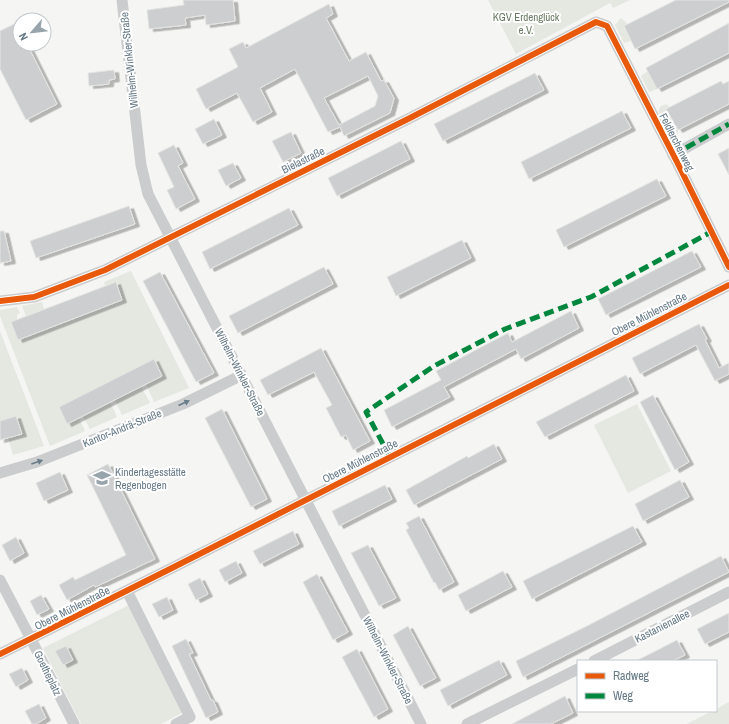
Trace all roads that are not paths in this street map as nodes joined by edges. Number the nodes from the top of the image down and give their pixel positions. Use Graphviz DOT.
graph roads {
  1 [pos="122,0"];
  2 [pos="607,26"];
  3 [pos="729,124"];
  4 [pos="673,155"];
  5 [pos="170,237"];
  6 [pos="729,267"];
  7 [pos="729,285"];
  8 [pos="0,301"];
  9 [pos="242,375"];
  10 [pos="0,473"];
  11 [pos="306,500"];
  12 [pos="0,580"];
  13 [pos="127,591"];
  14 [pos="729,592"];
  15 [pos="31,639"];
  16 [pos="0,654"];
  17 [pos="596,660"];
  18 [pos="577,669"];
  19 [pos="74,724"];
  20 [pos="176,724"];
  21 [pos="421,724"];
  22 [pos="467,724"];
  1 -- 5 [label="street, Wilhelm-Winkler-Straße"];
  2 -- 4 [label="street, Feldlerchenweg"];
  2 -- 5 [label="street, Bielastraße"];
  3 -- 4 [label="street"];
  4 -- 6 [label="street, Feldlerchenweg"];
  5 -- 8 [label="street, Bielastraße"];
  5 -- 9 [label="street, Wilhelm-Winkler-Straße"];
  7 -- 11 [label="street, Obere Mühlenstraße"];
  10 -- 9 [label="street, Kantor-Andrä-Straße, one-way"];
  9 -- 11 [label="street, Wilhelm-Winkler-Straße"];
  11 -- 13 [label="street, Obere Mühlenstraße"];
  11 -- 21 [label="street, Wilhelm-Winkler-Straße"];
  12 -- 15 [label="street, Goetheplatz"];
  13 -- 15 [label="street, Obere Mühlenstraße"];
  13 -- 20 [label="street"];
  14 -- 17 [label="street, Kastanienallee"];
  15 -- 16 [label="street, Obere Mühlenstraße"];
  15 -- 19 [label="street, Goetheplatz"];
  18 -- 22 [label="street"];
}
